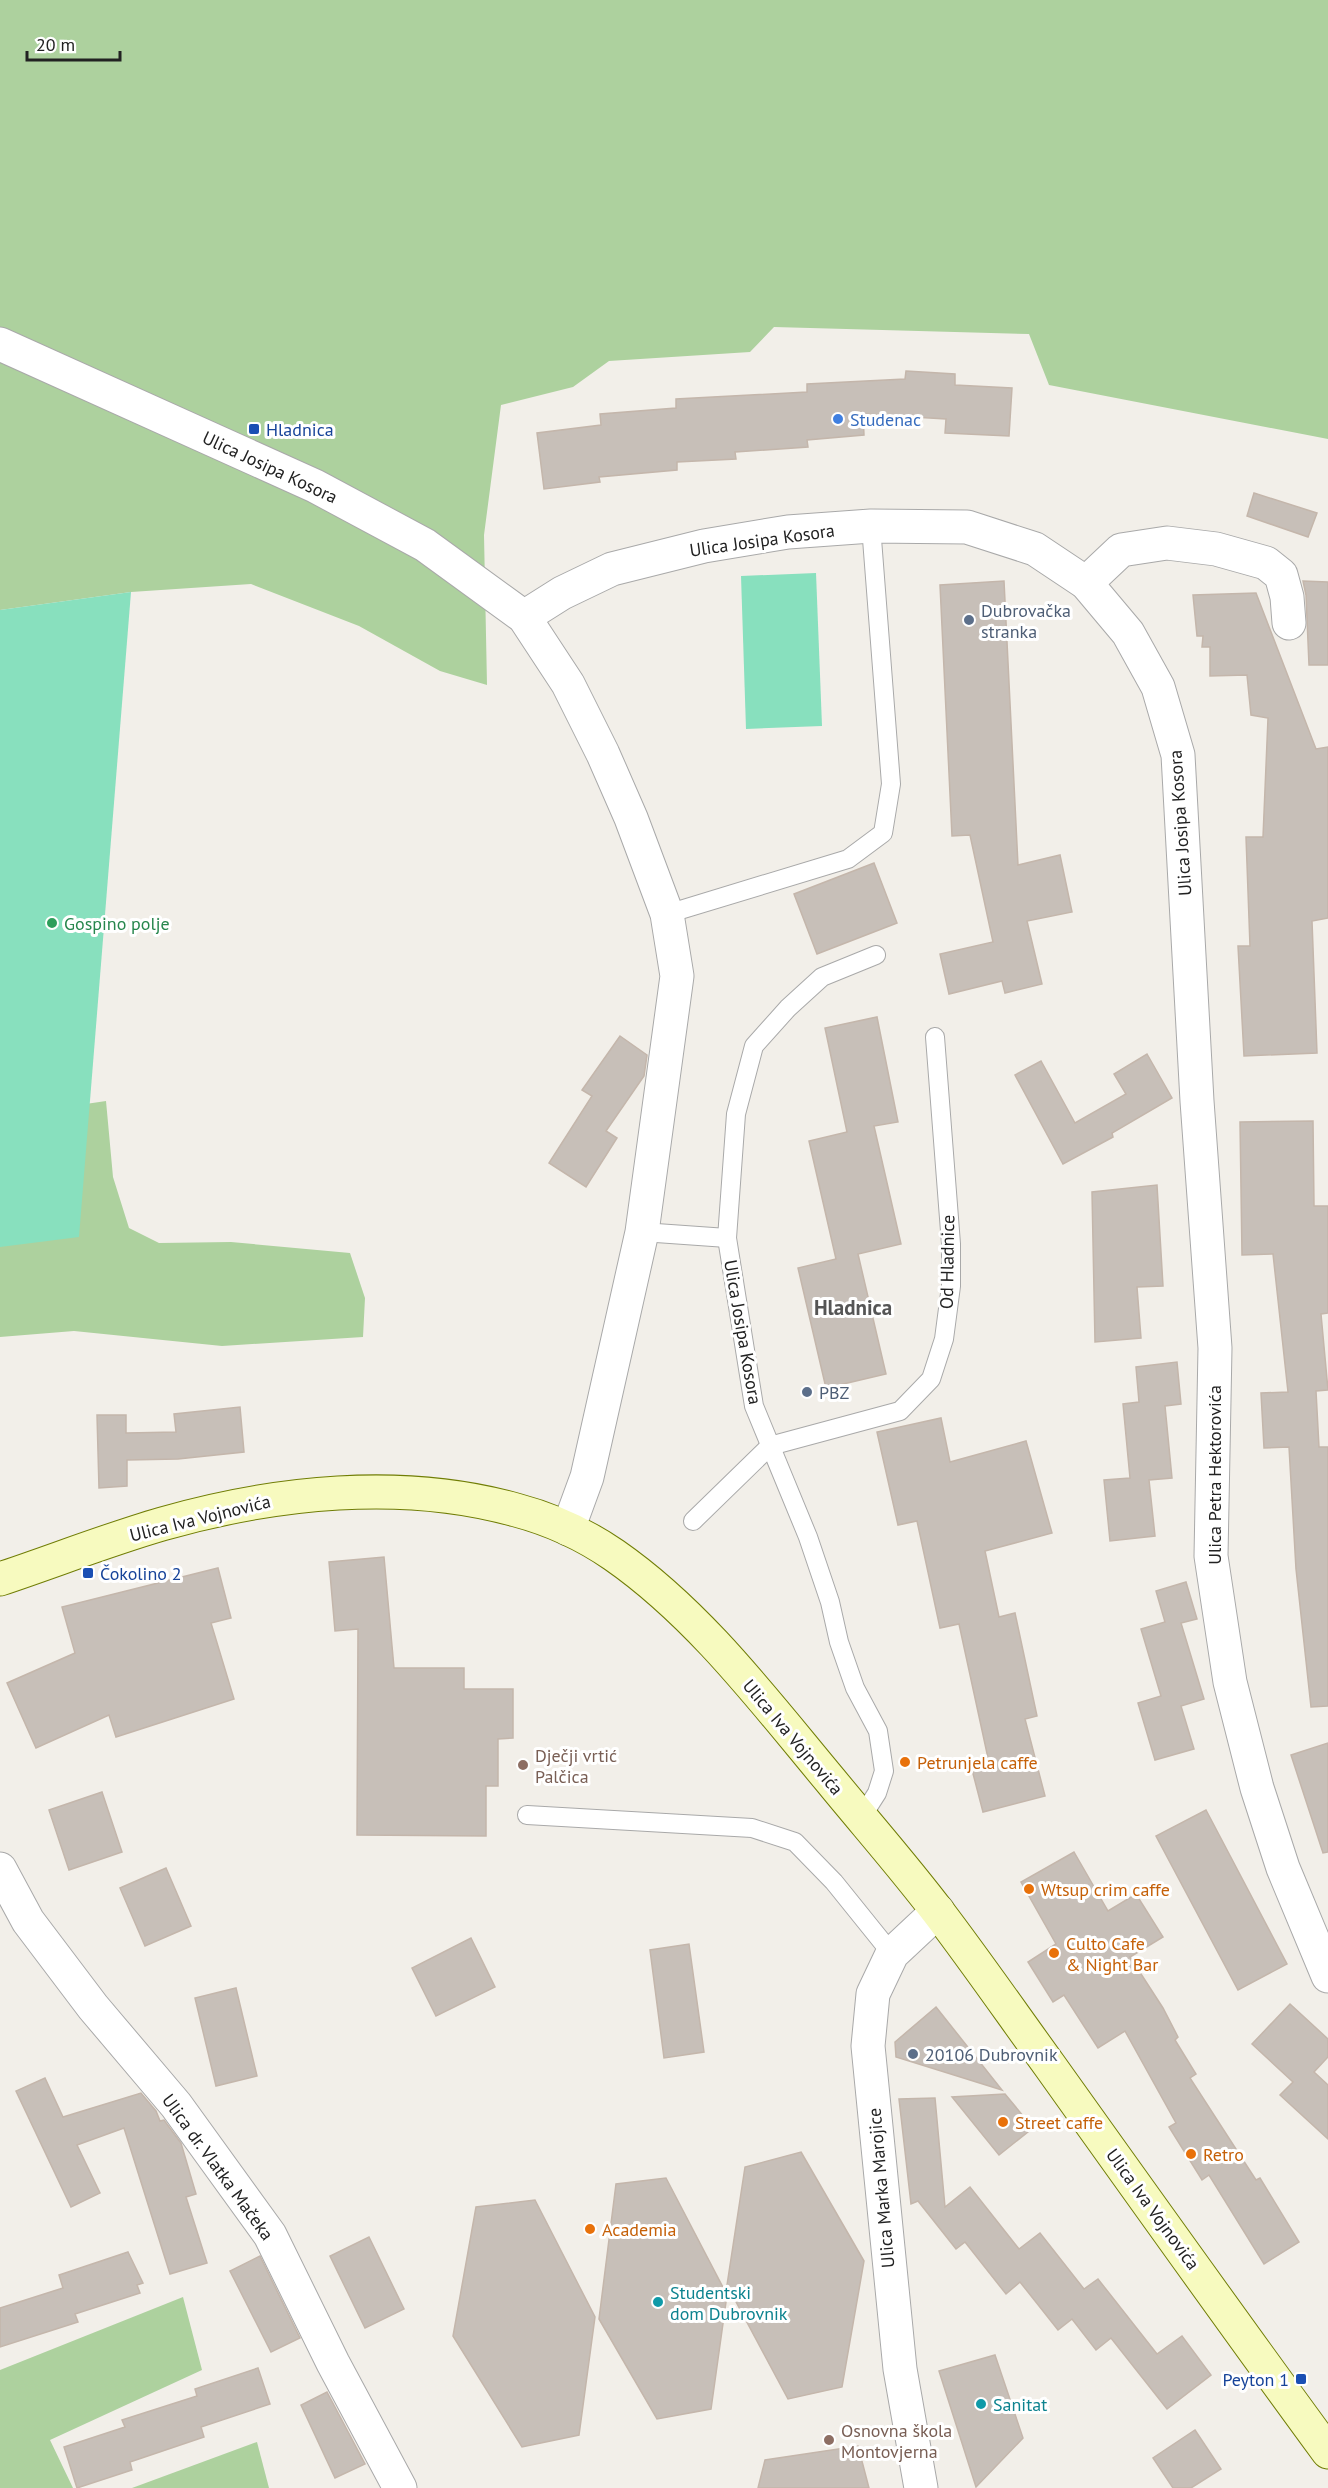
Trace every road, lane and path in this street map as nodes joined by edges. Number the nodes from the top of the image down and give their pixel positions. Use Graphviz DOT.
graph roads {
  1 [pos="0,344"];
  2 [pos="871,526"];
  3 [pos="1086,583"];
  4 [pos="524,617"];
  5 [pos="1289,623"];
  6 [pos="667,914"];
  7 [pos="876,955"];
  8 [pos="935,1037"];
  9 [pos="1197,1101"];
  10 [pos="642,1232"];
  11 [pos="727,1238"];
  12 [pos="770,1446"];
  13 [pos="693,1521"];
  14 [pos="568,1528"];
  15 [pos="0,1579"];
  16 [pos="527,1815"];
  17 [pos="861,1818"];
  18 [pos="0,1869"];
  19 [pos="938,1911"];
  20 [pos="892,1954"];
  21 [pos="1328,1976"];
  22 [pos="1328,2452"];
  23 [pos="400,2488"];
  24 [pos="921,2488"];
  1 -- 4 [label="street, Ulica Josipa Kosora"];
  2 -- 3 [label="street, Ulica Josipa Kosora"];
  2 -- 4 [label="street, Ulica Josipa Kosora"];
  2 -- 6 [label="lane"];
  3 -- 5 [label="street"];
  3 -- 9 [label="street, Ulica Josipa Kosora"];
  4 -- 6 [label="street, Ulica Josipa Kosora"];
  6 -- 10 [label="street, Ulica Josipa Kosora"];
  7 -- 11 [label="lane, Ulica Josipa Kosora"];
  8 -- 12 [label="lane, Od Hladnice"];
  9 -- 21 [label="street, Ulica Petra Hektorovića"];
  10 -- 11 [label="lane"];
  10 -- 14 [label="street, Ulica Josipa Kosora"];
  11 -- 12 [label="lane, Ulica Josipa Kosora"];
  12 -- 13 [label="lane, Od Hladnice"];
  12 -- 17 [label="lane, Ulica Josipa Kosora"];
  14 -- 15 [label="main road, Ulica Iva Vojnovića"];
  14 -- 17 [label="main road, Ulica Iva Vojnovića"];
  16 -- 20 [label="lane"];
  17 -- 19 [label="main road, Ulica Iva Vojnovića"];
  18 -- 23 [label="street, Ulica dr. Vlatka Mačeka"];
  19 -- 20 [label="street, Ulica Marka Marojice"];
  19 -- 22 [label="main road, Ulica Iva Vojnovića"];
  20 -- 24 [label="street, Ulica Marka Marojice"];
}
